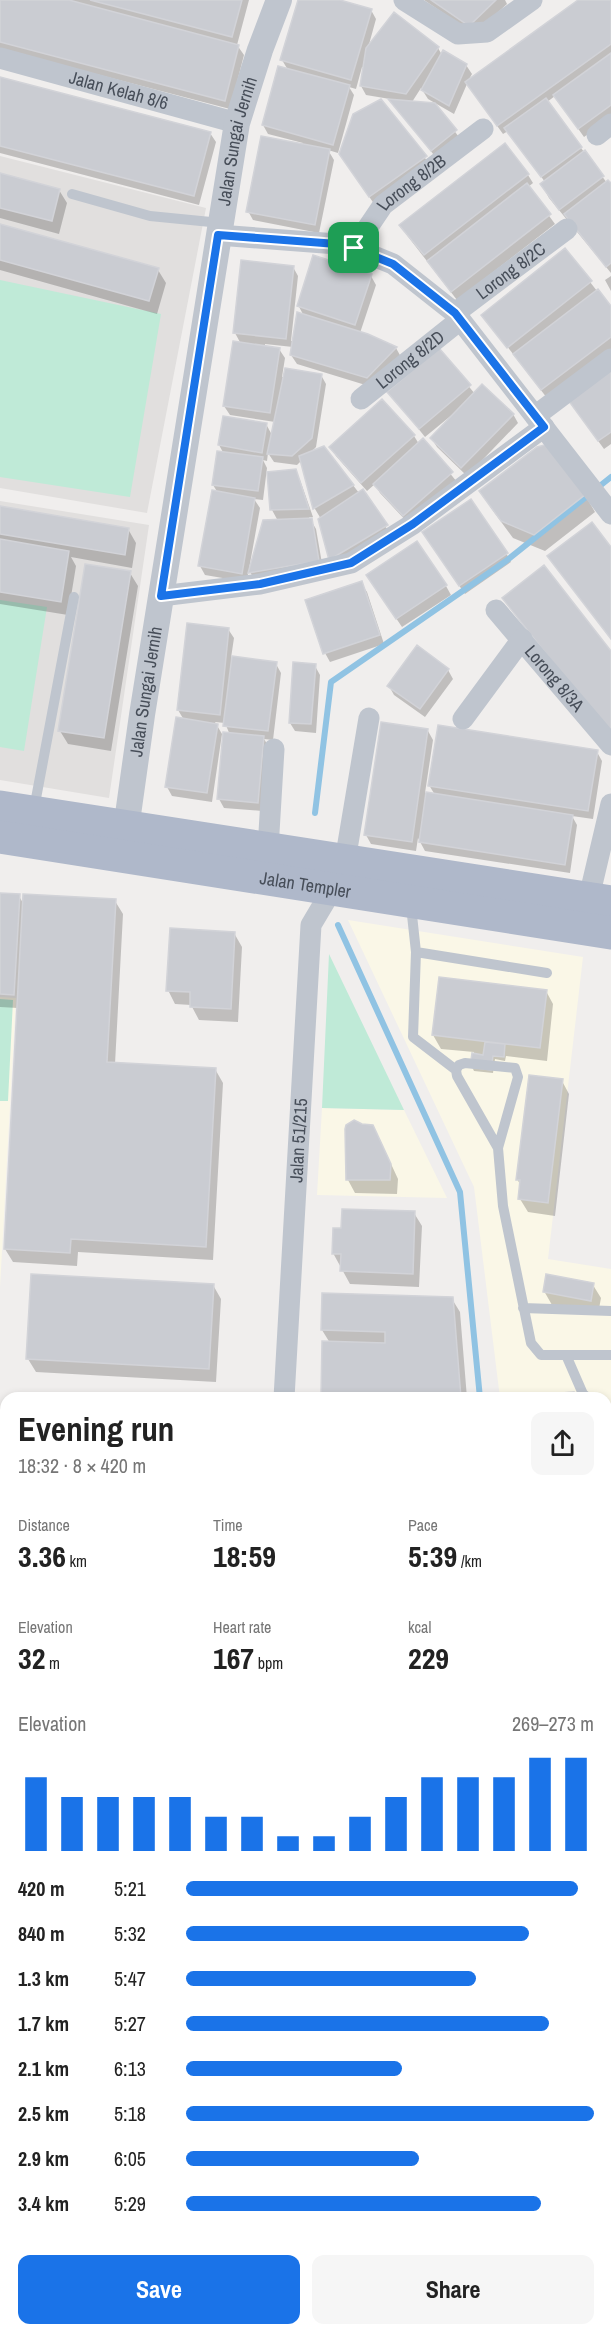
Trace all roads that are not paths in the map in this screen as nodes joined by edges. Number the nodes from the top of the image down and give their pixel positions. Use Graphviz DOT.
graph roads {
  1 [pos="279,0"];
  2 [pos="404,0"];
  3 [pos="532,0"];
  4 [pos="0,58"];
  5 [pos="237,123"];
  6 [pos="483,129"];
  7 [pos="72,194"];
  8 [pos="220,229"];
  9 [pos="567,229"];
  10 [pos="354,248"];
  11 [pos="457,316"];
  12 [pos="611,359"];
  13 [pos="361,399"];
  14 [pos="540,421"];
  15 [pos="610,512"];
  16 [pos="161,596"];
  17 [pos="74,597"];
  18 [pos="496,610"];
  19 [pos="522,639"];
  20 [pos="369,718"];
  21 [pos="463,719"];
  22 [pos="611,745"];
  23 [pos="274,749"];
  24 [pos="611,804"];
  25 [pos="0,807"];
  26 [pos="34,812"];
  27 [pos="0,837"];
  28 [pos="125,841"];
  29 [pos="268,849"];
  30 [pos="339,874"];
  31 [pos="411,900"];
  32 [pos="598,915"];
  33 [pos="416,952"];
  34 [pos="547,973"];
  35 [pos="456,1070"];
  36 [pos="498,1148"];
  37 [pos="523,1308"];
  38 [pos="611,1311"];
  39 [pos="566,1355"];
  40 [pos="611,1355"];
  41 [pos="284,1392"];
  42 [pos="582,1392"];
  1 -- 5 [label="street, Jalan Sungai Jernih"];
  2 -- 3 [label="street"];
  4 -- 5 [label="street, Jalan Kelah 8/6"];
  5 -- 8 [label="street, Jalan Sungai Jernih"];
  6 -- 10 [label="street, Lorong 8/2B"];
  7 -- 8 [label="lane"];
  8 -- 10 [label="street"];
  8 -- 16 [label="street, Jalan Sungai Jernih"];
  9 -- 11 [label="street, Lorong 8/2C"];
  10 -- 11 [label="street"];
  11 -- 13 [label="street, Lorong 8/2D"];
  11 -- 14 [label="street"];
  12 -- 14 [label="street"];
  14 -- 15 [label="street"];
  14 -- 16 [label="street"];
  16 -- 28 [label="street, Jalan Sungai Jernih"];
  17 -- 26 [label="lane"];
  18 -- 19 [label="street, Lorong 8/3A"];
  19 -- 21 [label="street, Lorong 8/3A"];
  19 -- 22 [label="street, Lorong 8/3A"];
  20 -- 30 [label="street"];
  23 -- 29 [label="street"];
  24 -- 32 [label="street"];
  25 -- 26 [label="main road, Jalan Templer"];
  26 -- 28 [label="main road, Jalan Templer"];
  27 -- 28 [label="main road, Jalan Templer"];
  28 -- 29 [label="main road, Jalan Templer"];
  28 -- 30 [label="main road, Jalan Templer"];
  29 -- 30 [label="main road, Jalan Templer"];
  30 -- 31 [label="main road, Jalan Templer"];
  30 -- 32 [label="main road, Jalan Templer"];
  30 -- 41 [label="street, Jalan 51/215"];
  31 -- 32 [label="main road, Jalan Templer"];
  31 -- 33 [label="lane"];
  33 -- 34 [label="lane"];
  33 -- 35 [label="lane"];
  35 -- 36 [label="lane"];
  35 -- 36 [label="lane"];
  36 -- 37 [label="lane"];
  37 -- 38 [label="lane"];
  37 -- 39 [label="lane"];
  39 -- 40 [label="lane"];
  39 -- 42 [label="lane"];
}
